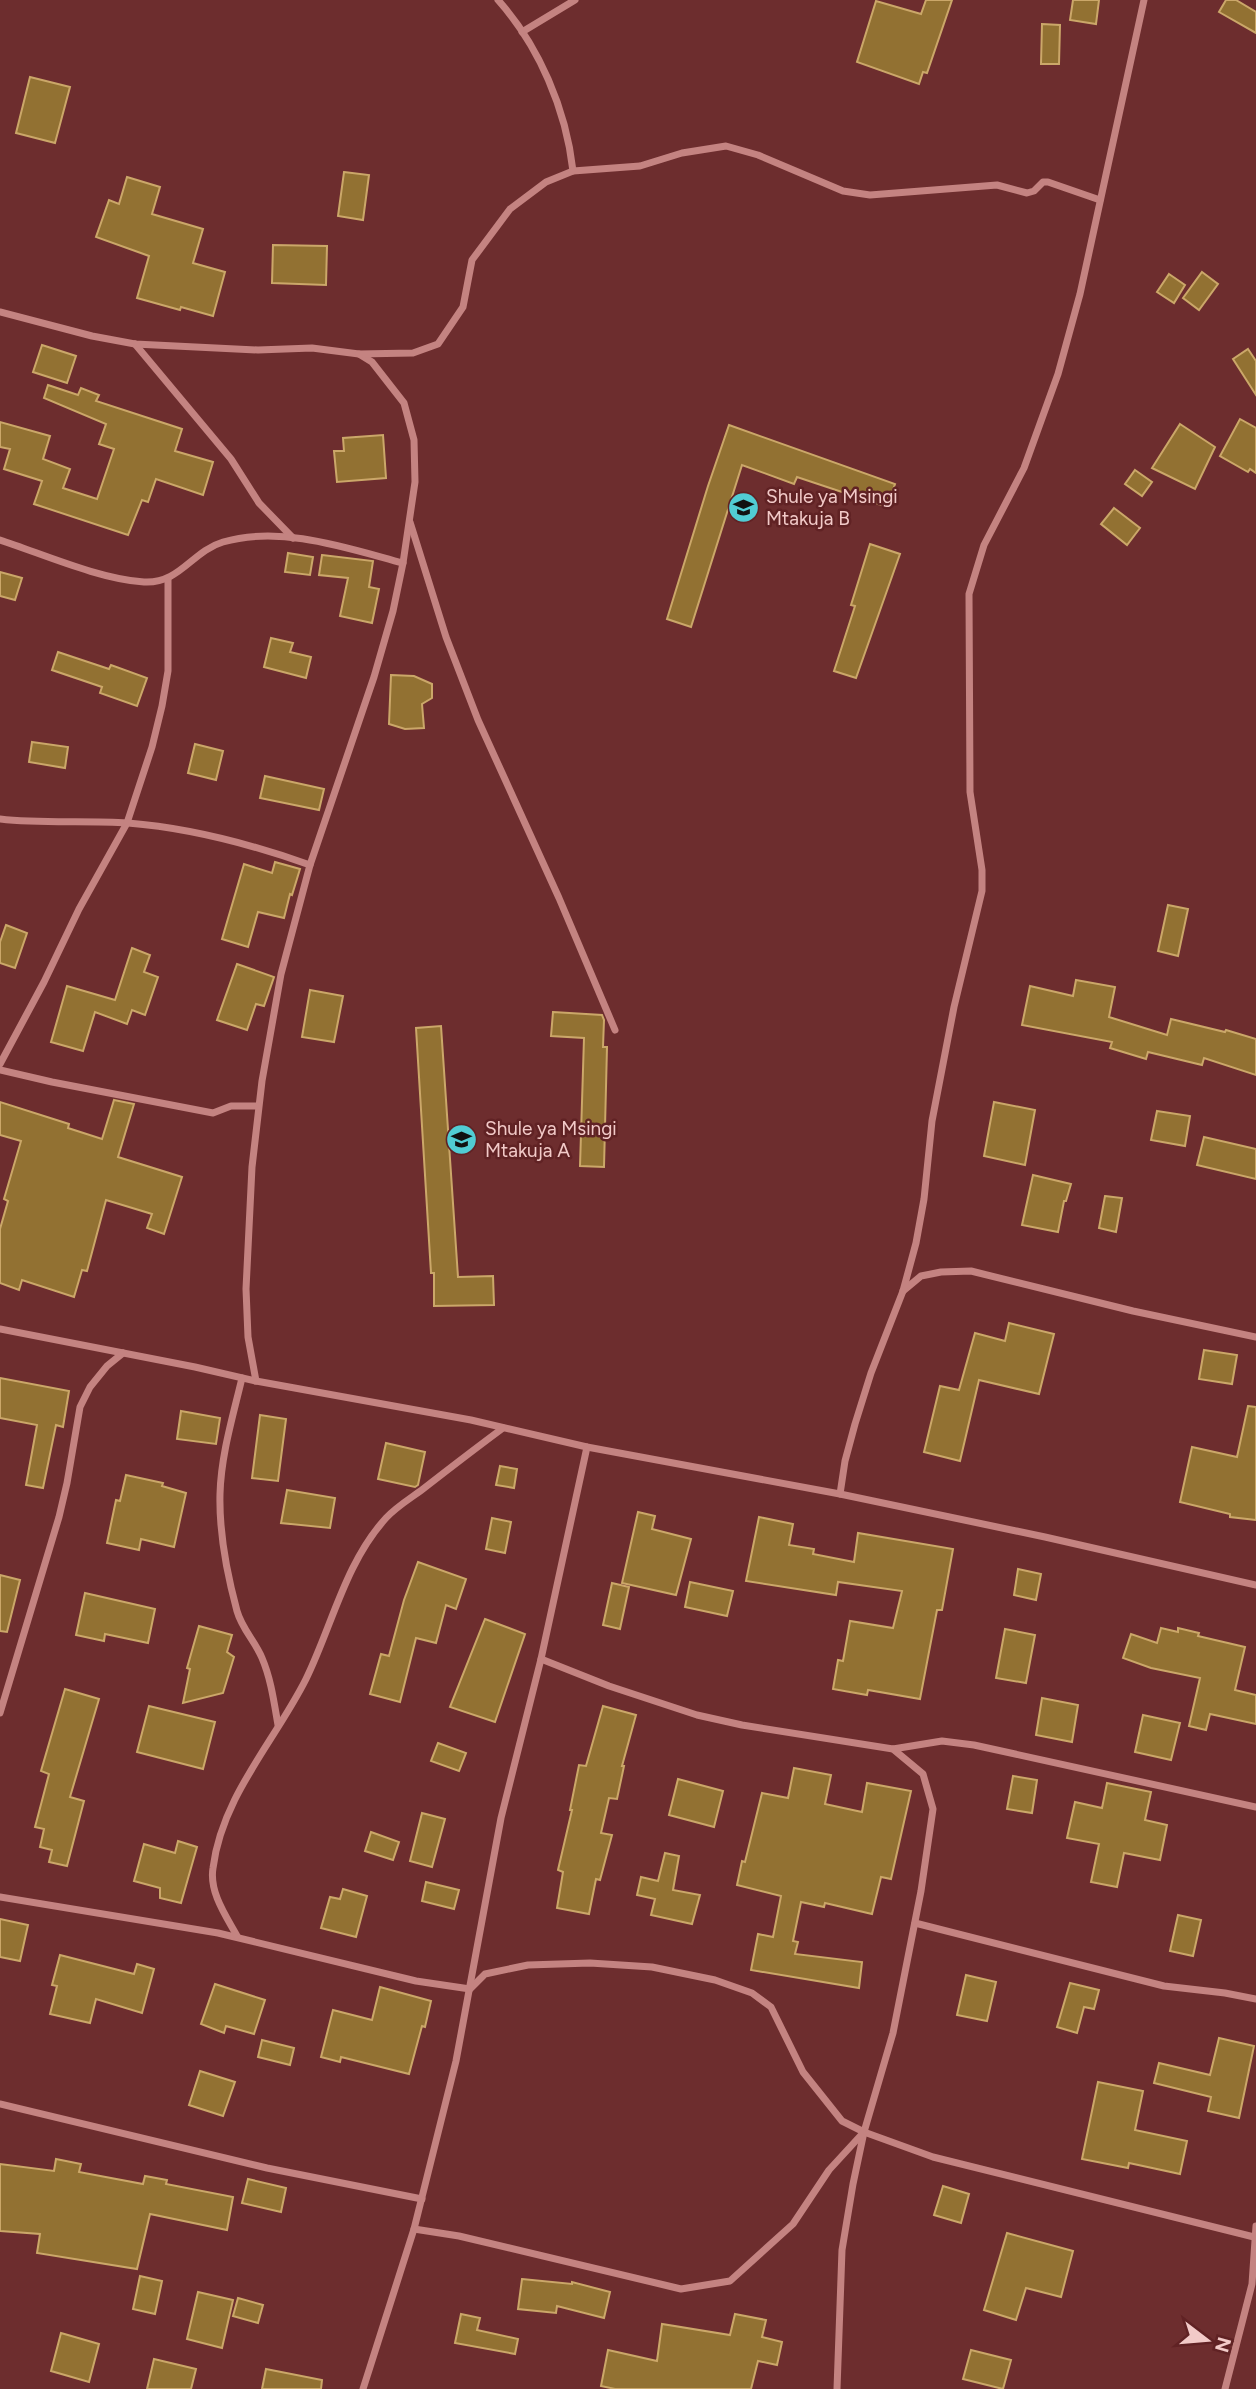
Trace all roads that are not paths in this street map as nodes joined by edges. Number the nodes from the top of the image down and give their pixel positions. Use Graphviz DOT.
graph roads {
  1 [pos="498,0"];
  2 [pos="575,0"];
  3 [pos="1144,0"];
  4 [pos="522,32"];
  5 [pos="573,170"];
  6 [pos="1100,200"];
  7 [pos="0,312"];
  8 [pos="135,344"];
  9 [pos="359,354"];
  10 [pos="409,518"];
  11 [pos="293,538"];
  12 [pos="0,540"];
  13 [pos="403,563"];
  14 [pos="168,580"];
  15 [pos="0,819"];
  16 [pos="127,823"];
  17 [pos="310,864"];
  18 [pos="615,1030"];
  19 [pos="0,1064"];
  20 [pos="0,1070"];
  21 [pos="258,1106"];
  22 [pos="903,1291"];
  23 [pos="0,1329"];
  24 [pos="1256,1337"];
  25 [pos="123,1353"];
  26 [pos="242,1378"];
  27 [pos="256,1381"];
  28 [pos="503,1428"];
  29 [pos="587,1447"];
  30 [pos="840,1494"];
  31 [pos="1256,1585"];
  32 [pos="541,1659"];
  33 [pos="0,1713"];
  34 [pos="278,1726"];
  35 [pos="893,1749"];
  36 [pos="1256,1807"];
  37 [pos="0,1897"];
  38 [pos="915,1923"];
  39 [pos="237,1936"];
  40 [pos="470,1989"];
  41 [pos="1256,1999"];
  42 [pos="0,2104"];
  43 [pos="864,2132"];
  44 [pos="422,2199"];
  45 [pos="1256,2226"];
  46 [pos="414,2230"];
  47 [pos="1254,2237"];
  48 [pos="1254,2285"];
  49 [pos="363,2389"];
  50 [pos="837,2389"];
  51 [pos="1225,2389"];
  1 -- 4 [label="street"];
  2 -- 4 [label="street"];
  3 -- 6 [label="street"];
  4 -- 5 [label="street"];
  5 -- 6 [label="street"];
  5 -- 9 [label="street"];
  6 -- 22 [label="street"];
  7 -- 8 [label="street"];
  8 -- 9 [label="street"];
  8 -- 11 [label="street"];
  9 -- 10 [label="street"];
  10 -- 13 [label="street"];
  10 -- 18 [label="street"];
  11 -- 13 [label="street"];
  11 -- 14 [label="street"];
  12 -- 14 [label="street"];
  13 -- 17 [label="street"];
  14 -- 16 [label="street"];
  15 -- 16 [label="street"];
  16 -- 17 [label="street"];
  16 -- 19 [label="street"];
  17 -- 21 [label="street"];
  20 -- 21 [label="street"];
  21 -- 27 [label="street"];
  22 -- 24 [label="street"];
  22 -- 30 [label="street"];
  23 -- 25 [label="street"];
  25 -- 26 [label="street"];
  25 -- 33 [label="street"];
  26 -- 27 [label="street"];
  26 -- 34 [label="street"];
  27 -- 28 [label="street"];
  28 -- 29 [label="street"];
  28 -- 34 [label="street"];
  29 -- 30 [label="street"];
  29 -- 32 [label="street"];
  30 -- 31 [label="street"];
  32 -- 35 [label="street"];
  32 -- 40 [label="street"];
  34 -- 39 [label="street"];
  35 -- 36 [label="street"];
  35 -- 38 [label="street"];
  37 -- 39 [label="street"];
  38 -- 41 [label="street"];
  38 -- 43 [label="street"];
  39 -- 40 [label="street"];
  40 -- 43 [label="street"];
  40 -- 44 [label="street"];
  42 -- 44 [label="street"];
  43 -- 46 [label="street"];
  43 -- 47 [label="street"];
  43 -- 50 [label="street"];
  44 -- 46 [label="street"];
  45 -- 47 [label="street"];
  46 -- 49 [label="street"];
  47 -- 48 [label="street"];
  48 -- 51 [label="street"];
}
